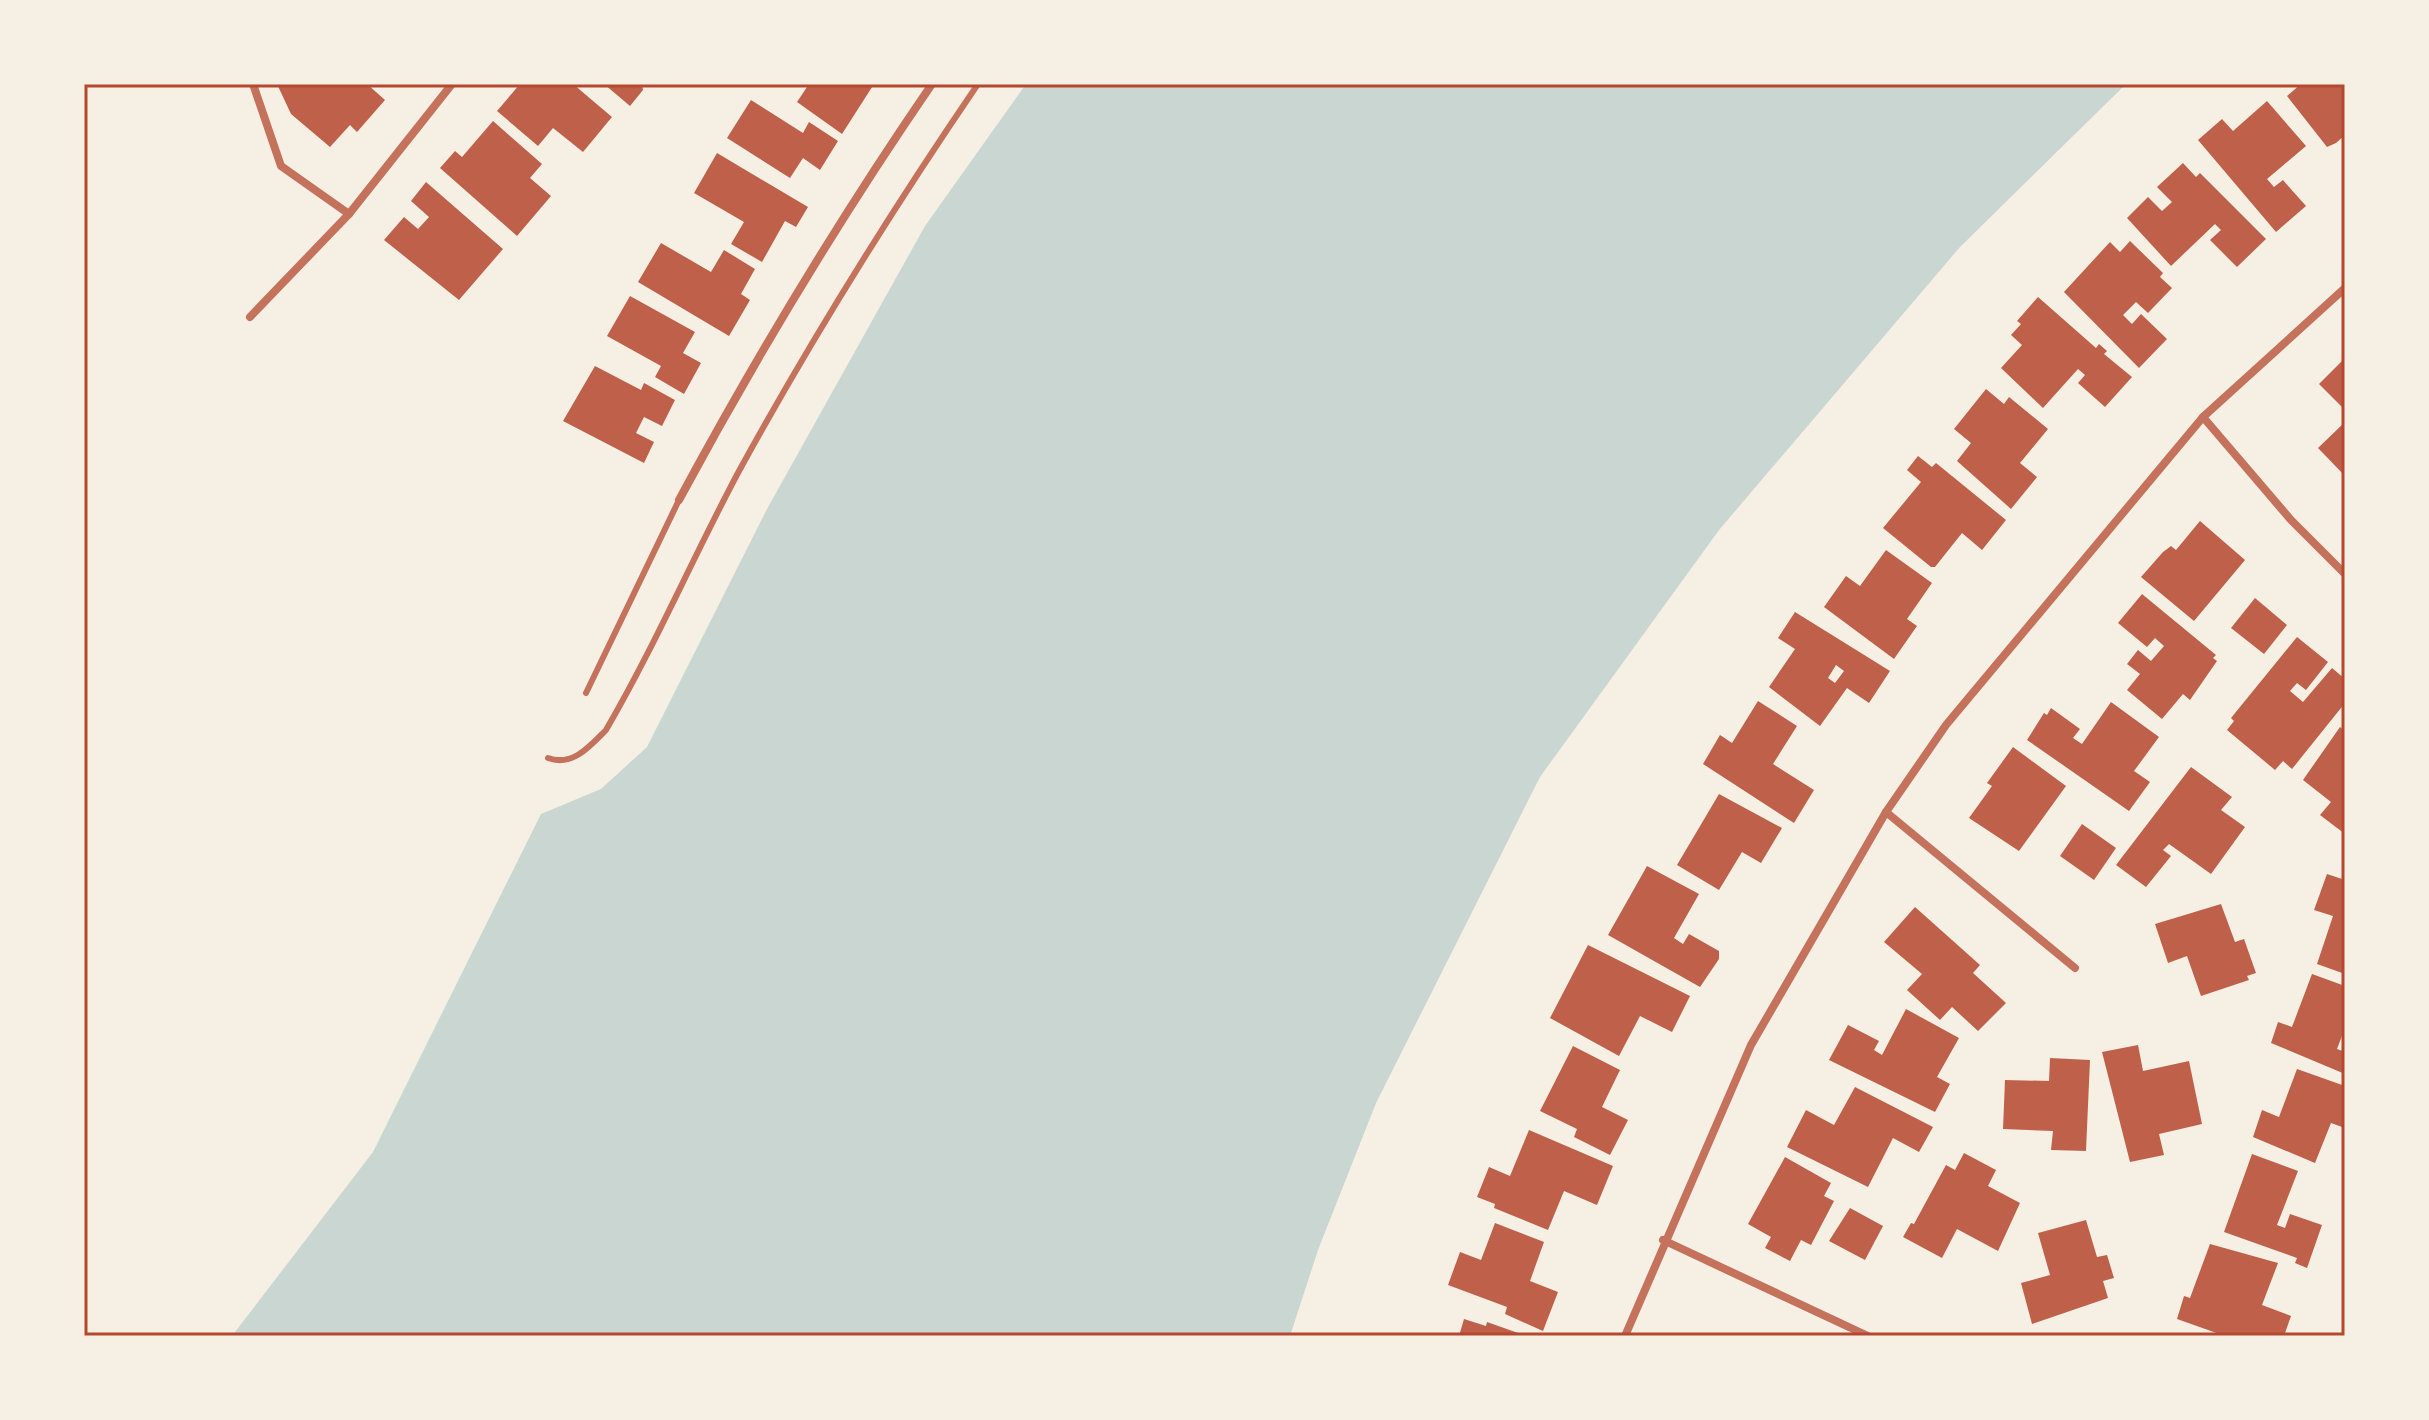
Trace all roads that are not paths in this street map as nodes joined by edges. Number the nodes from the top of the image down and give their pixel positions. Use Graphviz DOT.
graph roads {
  1 [pos="253,84"];
  2 [pos="452,84"];
  3 [pos="932,84"];
  4 [pos="978,84"];
  5 [pos="349,214"];
  6 [pos="2345,288"];
  7 [pos="250,317"];
  8 [pos="2203,417"];
  9 [pos="679,500"];
  10 [pos="2345,574"];
  11 [pos="586,693"];
  12 [pos="548,758"];
  13 [pos="1886,812"];
  14 [pos="2075,968"];
  15 [pos="1663,1240"];
  16 [pos="1625,1336"];
  17 [pos="1868,1336"];
  1 -- 5 [label="street"];
  2 -- 5 [label="street"];
  3 -- 9 [label="street"];
  4 -- 12 [label="lane"];
  5 -- 7 [label="street"];
  6 -- 8 [label="street"];
  8 -- 10 [label="street"];
  8 -- 13 [label="street"];
  9 -- 11 [label="lane"];
  13 -- 14 [label="street"];
  13 -- 15 [label="street"];
  15 -- 16 [label="street"];
  15 -- 17 [label="street"];
}
